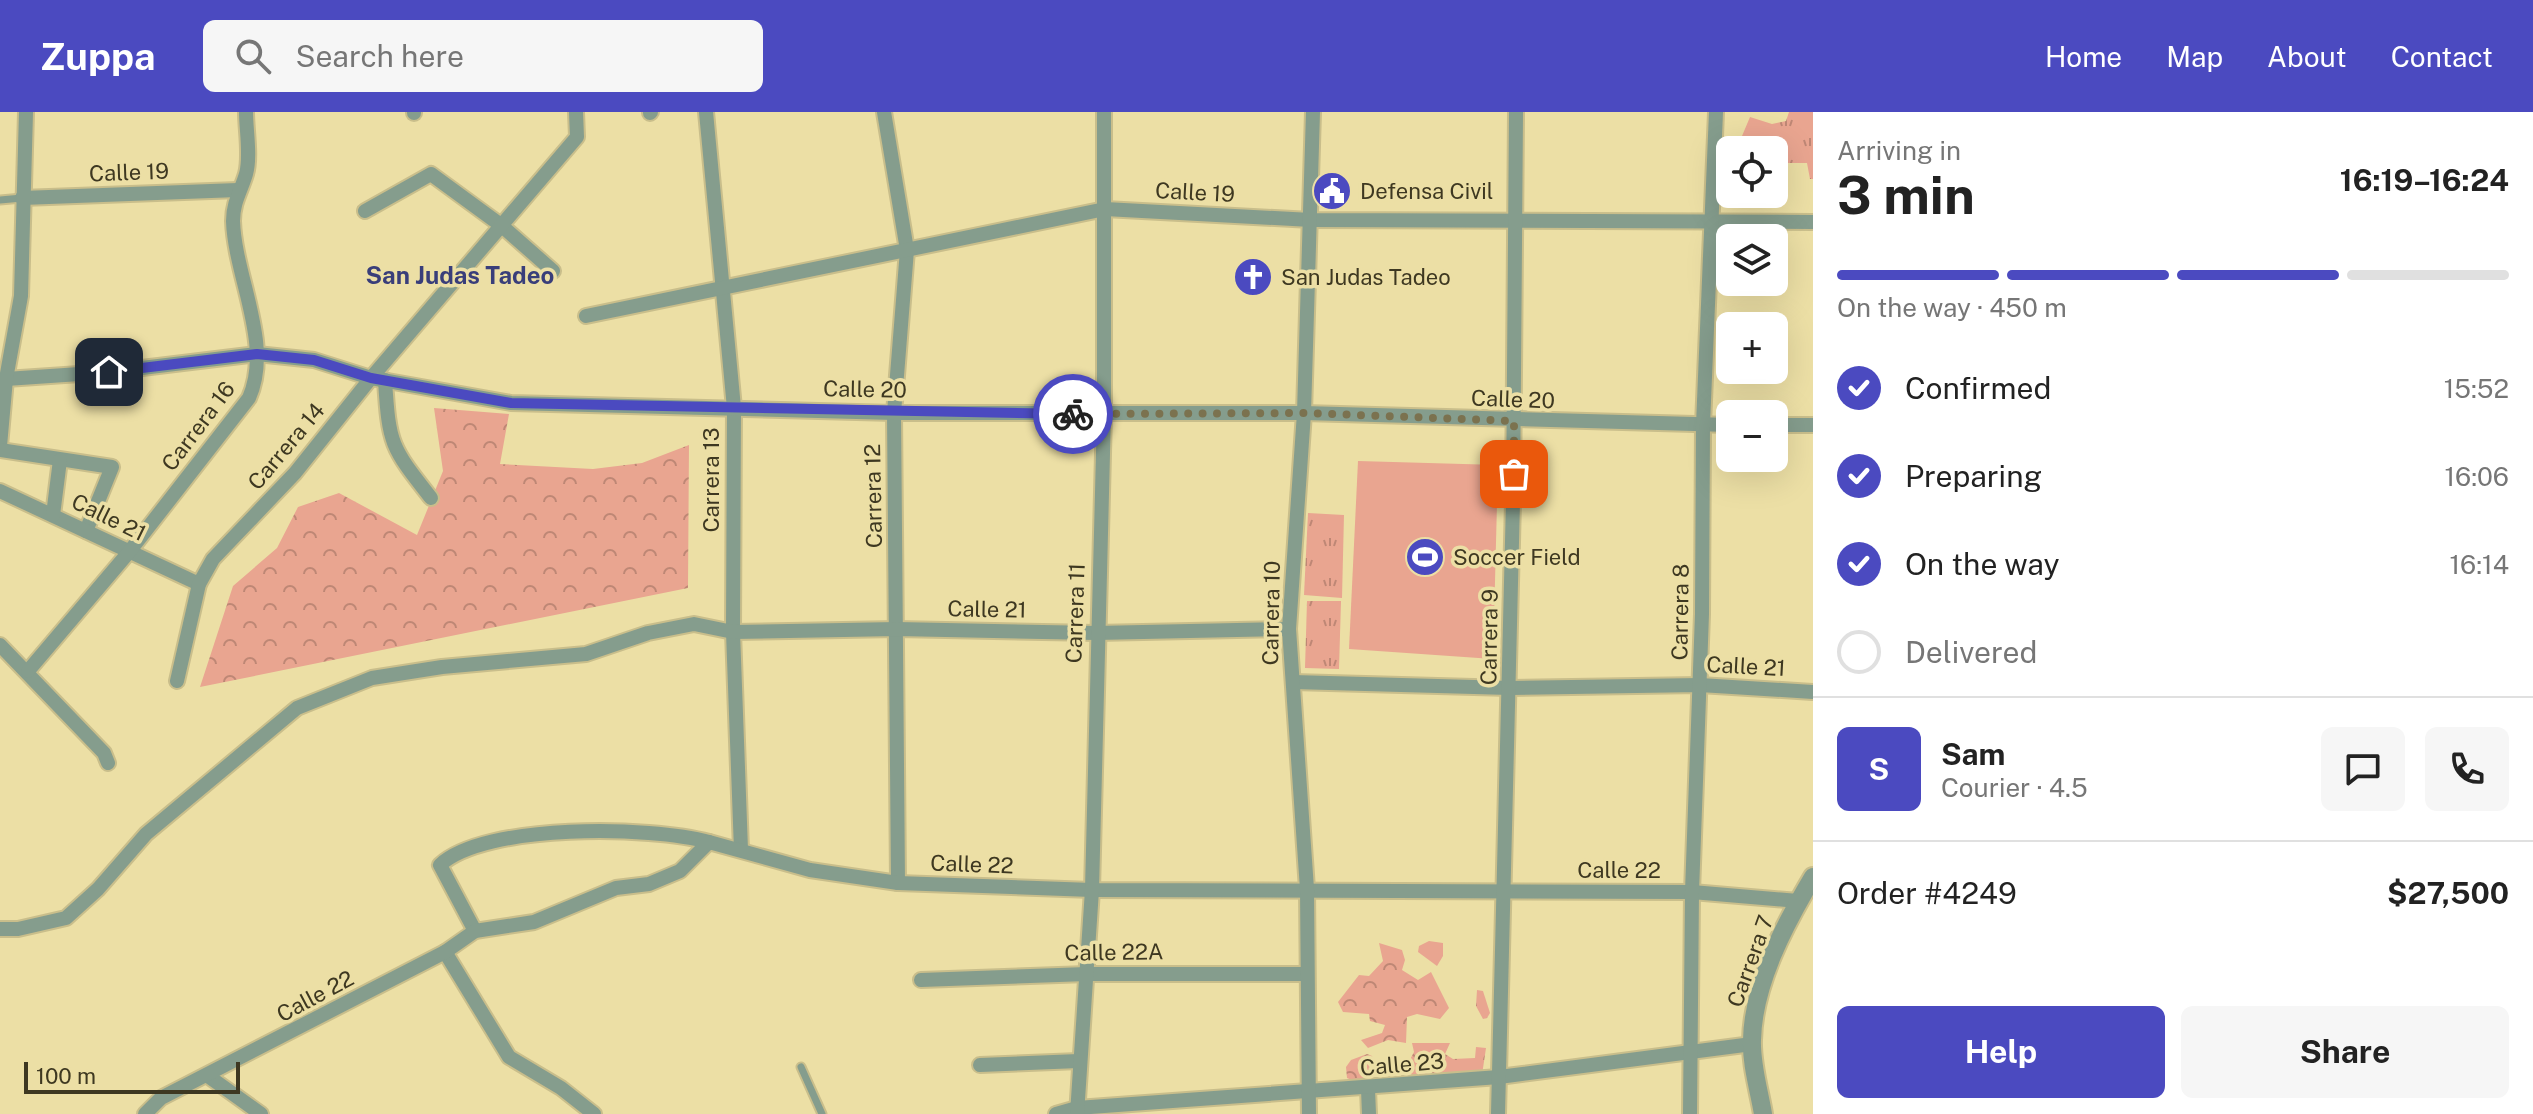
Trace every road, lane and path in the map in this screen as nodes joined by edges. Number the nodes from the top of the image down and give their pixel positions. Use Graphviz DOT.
graph roads {
  1 [pos="26,112"];
  2 [pos="246,112"];
  3 [pos="576,112"];
  4 [pos="706,112"];
  5 [pos="884,112"];
  6 [pos="1104,112"];
  7 [pos="1313,112"];
  8 [pos="1516,112"];
  9 [pos="1716,112"];
  10 [pos="238,190"];
  11 [pos="22,198"];
  12 [pos="0,200"];
  13 [pos="1105,209"];
  14 [pos="365,211"];
  15 [pos="1517,219"];
  16 [pos="1311,220"];
  17 [pos="1710,222"];
  18 [pos="1813,222"];
  19 [pos="502,226"];
  20 [pos="907,250"];
  21 [pos="553,271"];
  22 [pos="723,286"];
  23 [pos="586,316"];
  24 [pos="257,354"];
  25 [pos="6,379"];
  26 [pos="378,379"];
  27 [pos="734,408"];
  28 [pos="894,413"];
  29 [pos="1304,413"];
  30 [pos="1104,414"];
  31 [pos="1514,421"];
  32 [pos="1703,425"];
  33 [pos="1716,425"];
  34 [pos="1788,425"];
  35 [pos="1813,425"];
  36 [pos="0,448"];
  37 [pos="60,460"];
  38 [pos="0,491"];
  39 [pos="431,498"];
  40 [pos="53,515"];
  41 [pos="86,531"];
  42 [pos="129,552"];
  43 [pos="199,584"];
  44 [pos="897,629"];
  45 [pos="1289,629"];
  46 [pos="733,632"];
  47 [pos="1096,633"];
  48 [pos="0,645"];
  49 [pos="28,671"];
  50 [pos="177,681"];
  51 [pos="1293,682"];
  52 [pos="1700,685"];
  53 [pos="1510,688"];
  54 [pos="1813,692"];
  55 [pos="108,763"];
  56 [pos="709,842"];
  57 [pos="741,850"];
  58 [pos="1813,877"];
  59 [pos="898,883"];
  60 [pos="1307,889"];
  61 [pos="1092,890"];
  62 [pos="1504,892"];
  63 [pos="1692,892"];
  64 [pos="1798,901"];
  65 [pos="0,929"];
  66 [pos="475,931"];
  67 [pos="445,952"];
  68 [pos="1087,974"];
  69 [pos="1307,974"];
  70 [pos="921,980"];
  71 [pos="1752,1044"];
  72 [pos="1690,1051"];
  73 [pos="1079,1061"];
  74 [pos="980,1065"];
  75 [pos="801,1067"];
  76 [pos="208,1076"];
  77 [pos="1499,1077"];
  78 [pos="1368,1089"];
  79 [pos="1309,1092"];
  80 [pos="1077,1111"];
  81 [pos="145,1114"];
  82 [pos="261,1114"];
  83 [pos="594,1114"];
  84 [pos="822,1114"];
  85 [pos="1056,1114"];
  86 [pos="1309,1114"];
  87 [pos="1369,1114"];
  88 [pos="1498,1114"];
  89 [pos="1690,1114"];
  90 [pos="1763,1114"];
  1 -- 11 [label="street"];
  2 -- 10 [label="street, Carrera 16"];
  3 -- 19 [label="street, Carrera 14"];
  4 -- 22 [label="street, Carrera 13"];
  5 -- 20 [label="street, Carrera 12"];
  6 -- 13 [label="street, Carrera 11"];
  7 -- 16 [label="street, Carrera 10"];
  8 -- 15 [label="street, Carrera 9"];
  9 -- 17 [label="street, Carrera 8"];
  10 -- 11 [label="street, Calle 19"];
  10 -- 24 [label="street, Carrera 16"];
  11 -- 12 [label="lane"];
  11 -- 25 [label="street"];
  13 -- 16 [label="street, Calle 19"];
  13 -- 20 [label="street, Calle 19"];
  13 -- 30 [label="street, Carrera 11"];
  14 -- 19 [label="street"];
  15 -- 16 [label="street, Calle 19"];
  15 -- 17 [label="street, Calle 19"];
  15 -- 31 [label="street, Carrera 9"];
  16 -- 29 [label="street, Carrera 10"];
  17 -- 18 [label="street, Calle 19"];
  17 -- 32 [label="street, Carrera 8"];
  19 -- 21 [label="street"];
  19 -- 26 [label="street, Carrera 14"];
  20 -- 22 [label="street, Calle 19"];
  20 -- 28 [label="street, Carrera 12"];
  22 -- 23 [label="street, Calle 19"];
  22 -- 27 [label="street, Carrera 13"];
  24 -- 25 [label="street, Calle 20"];
  24 -- 26 [label="street, Calle 20"];
  24 -- 42 [label="street, Carrera 16"];
  25 -- 36 [label="street"];
  26 -- 27 [label="street, Calle 20"];
  26 -- 39 [label="street"];
  26 -- 43 [label="street, Carrera 14"];
  27 -- 28 [label="street, Calle 20"];
  27 -- 46 [label="street, Carrera 13"];
  28 -- 30 [label="street, Calle 20"];
  28 -- 44 [label="street, Carrera 12"];
  29 -- 30 [label="street, Calle 20"];
  29 -- 31 [label="street, Calle 20"];
  29 -- 45 [label="street, Carrera 10"];
  30 -- 47 [label="street, Carrera 11"];
  31 -- 32 [label="street, Calle 20"];
  31 -- 53 [label="street, Carrera 9"];
  32 -- 33 [label="street, Calle 20"];
  32 -- 52 [label="street, Carrera 8"];
  34 -- 35 [label="street"];
  36 -- 37 [label="street"];
  37 -- 40 [label="street"];
  37 -- 41 [label="street"];
  38 -- 40 [label="street, Calle 21"];
  40 -- 41 [label="street, Calle 21"];
  41 -- 42 [label="street, Calle 21"];
  42 -- 43 [label="street, Calle 21"];
  42 -- 49 [label="street, Carrera 16"];
  43 -- 50 [label="street"];
  44 -- 46 [label="street, Calle 21"];
  44 -- 47 [label="street, Calle 21"];
  44 -- 59 [label="street, Carrera 12"];
  45 -- 47 [label="street, Calle 21"];
  45 -- 51 [label="street, Carrera 10"];
  46 -- 57 [label="street, Carrera 13"];
  46 -- 65 [label="street, Calle 21"];
  47 -- 61 [label="street, Carrera 11"];
  48 -- 49 [label="street"];
  49 -- 55 [label="street"];
  51 -- 53 [label="street, Calle 21"];
  51 -- 60 [label="street, Carrera 10"];
  52 -- 53 [label="street, Calle 21"];
  52 -- 54 [label="street, Calle 21"];
  52 -- 63 [label="street, Carrera 8"];
  53 -- 62 [label="street, Carrera 9"];
  56 -- 57 [label="street, Calle 22"];
  56 -- 66 [label="street, Calle 22"];
  56 -- 66 [label="street"];
  57 -- 59 [label="street, Calle 22"];
  58 -- 64 [label="street, Carrera 7"];
  59 -- 61 [label="street, Calle 22"];
  60 -- 61 [label="street, Calle 22"];
  60 -- 62 [label="street, Calle 22"];
  60 -- 69 [label="street, Carrera 10"];
  61 -- 68 [label="street, Carrera 11"];
  62 -- 63 [label="street, Calle 22"];
  62 -- 77 [label="street, Carrera 9"];
  63 -- 64 [label="street, Calle 22"];
  63 -- 72 [label="street, Carrera 8"];
  64 -- 71 [label="street, Carrera 7"];
  66 -- 67 [label="street, Calle 22"];
  67 -- 76 [label="street, Calle 22"];
  67 -- 83 [label="street"];
  68 -- 69 [label="street, Calle 22A"];
  68 -- 70 [label="street, Calle 22A"];
  68 -- 73 [label="street, Carrera 11"];
  69 -- 79 [label="street, Carrera 10"];
  71 -- 72 [label="street, Calle 23"];
  71 -- 90 [label="street, Carrera 7"];
  72 -- 77 [label="street, Calle 23"];
  72 -- 89 [label="street, Carrera 8"];
  73 -- 74 [label="street"];
  73 -- 80 [label="street, Carrera 11"];
  75 -- 84 [label="lane"];
  76 -- 81 [label="street, Calle 22"];
  76 -- 82 [label="street"];
  77 -- 78 [label="street, Calle 23"];
  77 -- 88 [label="street, Carrera 9"];
  78 -- 79 [label="street, Calle 23"];
  78 -- 87 [label="street"];
  79 -- 80 [label="street, Calle 23"];
  79 -- 86 [label="street, Carrera 10"];
  80 -- 85 [label="street, Calle 23"];
}
